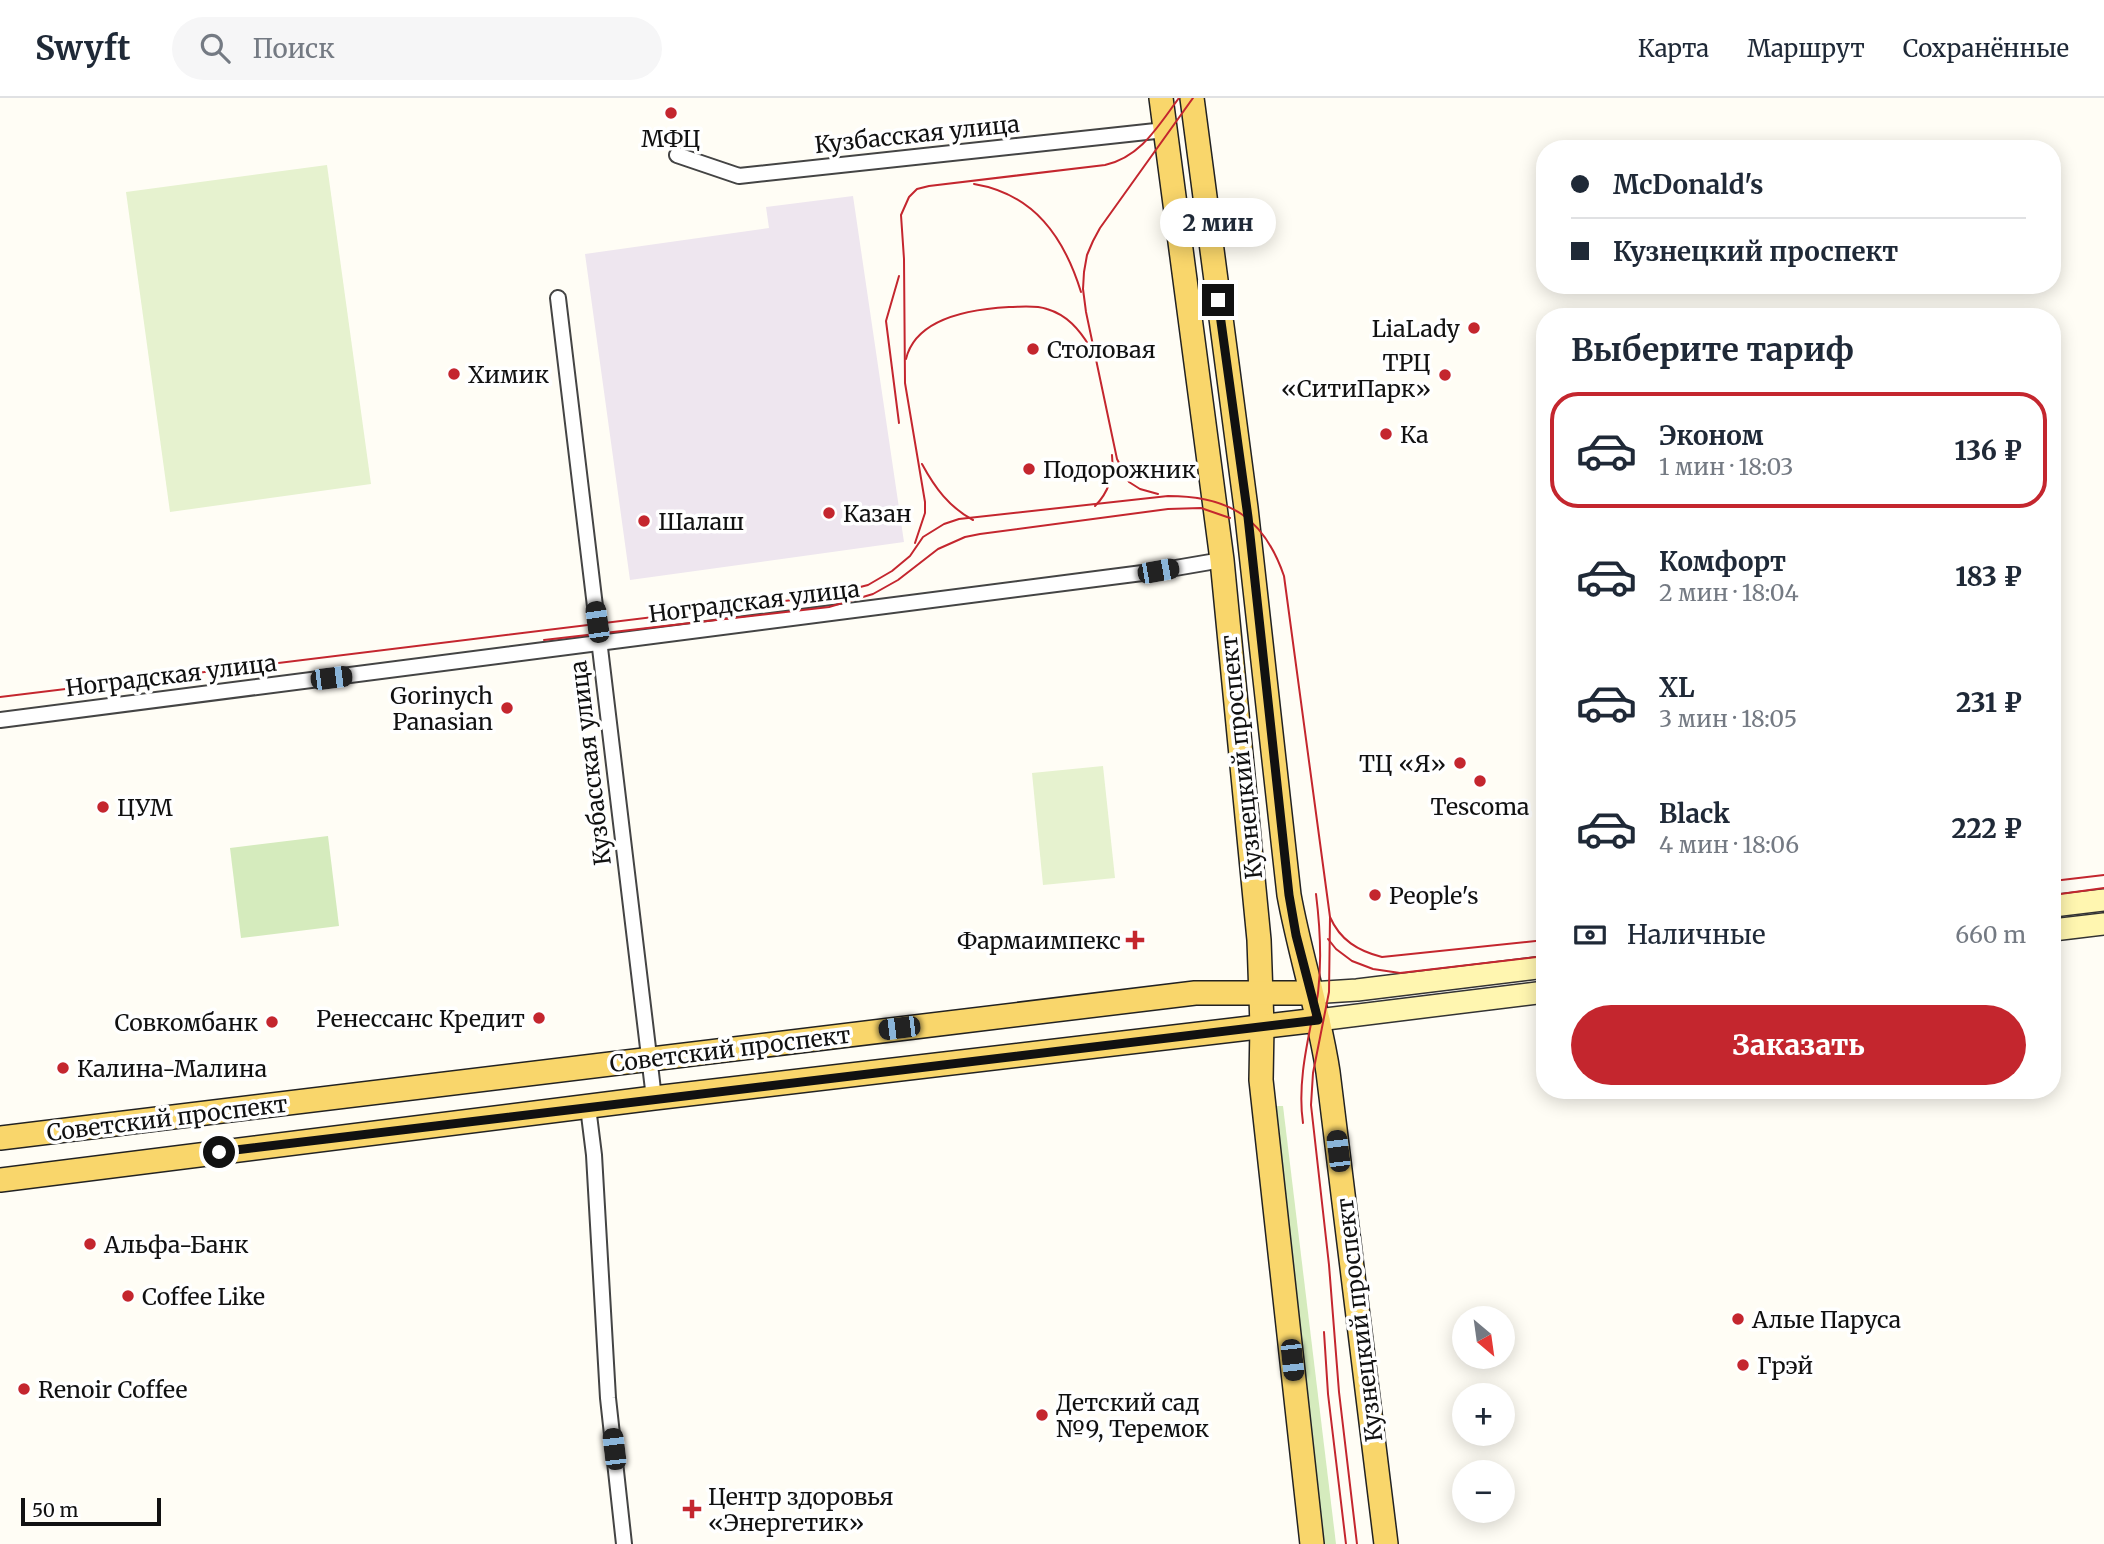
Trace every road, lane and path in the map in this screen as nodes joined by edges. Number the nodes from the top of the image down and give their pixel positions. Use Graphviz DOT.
graph roads {
  1 [pos="1161,98"];
  2 [pos="1192,98"];
  3 [pos="1166,130"];
  4 [pos="677,155"];
  5 [pos="558,298"];
  6 [pos="1222,560"];
  7 [pos="599,644"];
  8 [pos="0,720"];
  9 [pos="2104,900"];
  10 [pos="2061,905"];
  11 [pos="2104,924"];
  12 [pos="2061,929"];
  13 [pos="1536,968"];
  14 [pos="1261,992"];
  15 [pos="1310,993"];
  16 [pos="1536,993"];
  17 [pos="1318,1020"];
  18 [pos="1262,1026"];
  19 [pos="649,1059"];
  20 [pos="654,1098"];
  21 [pos="588,1107"];
  22 [pos="0,1138"];
  23 [pos="0,1180"];
  24 [pos="624,1544"];
  25 [pos="1312,1544"];
  26 [pos="1386,1544"];
  1 -- 3 [label="main road, Кузнецкий проспект"];
  2 -- 15 [label="main road, Кузнецкий проспект"];
  3 -- 4 [label="street, Кузбасская улица"];
  3 -- 6 [label="main road, Кузнецкий проспект"];
  5 -- 7 [label="street, Кузбасская улица"];
  6 -- 7 [label="street, Ноградская улица"];
  6 -- 14 [label="main road, Кузнецкий проспект"];
  7 -- 8 [label="street, Ноградская улица"];
  7 -- 19 [label="street, Кузбасская улица"];
  9 -- 10 [label="main road"];
  11 -- 12 [label="main road"];
  13 -- 15 [label="main road, Советский проспект"];
  14 -- 15 [label="main road, Советский проспект"];
  14 -- 18 [label="main road, Кузнецкий проспект"];
  14 -- 19 [label="main road, Советский проспект"];
  15 -- 17 [label="main road, Кузнецкий проспект"];
  16 -- 17 [label="main road, Советский проспект"];
  17 -- 18 [label="main road, Советский проспект"];
  17 -- 26 [label="main road, Кузнецкий проспект"];
  18 -- 20 [label="main road, Советский проспект"];
  18 -- 25 [label="main road, Кузнецкий проспект"];
  19 -- 20 [label="street, Кузбасская улица"];
  19 -- 22 [label="main road, Советский проспект"];
  20 -- 21 [label="main road, Советский проспект"];
  21 -- 23 [label="main road, Советский проспект"];
  21 -- 24 [label="street"];
}
